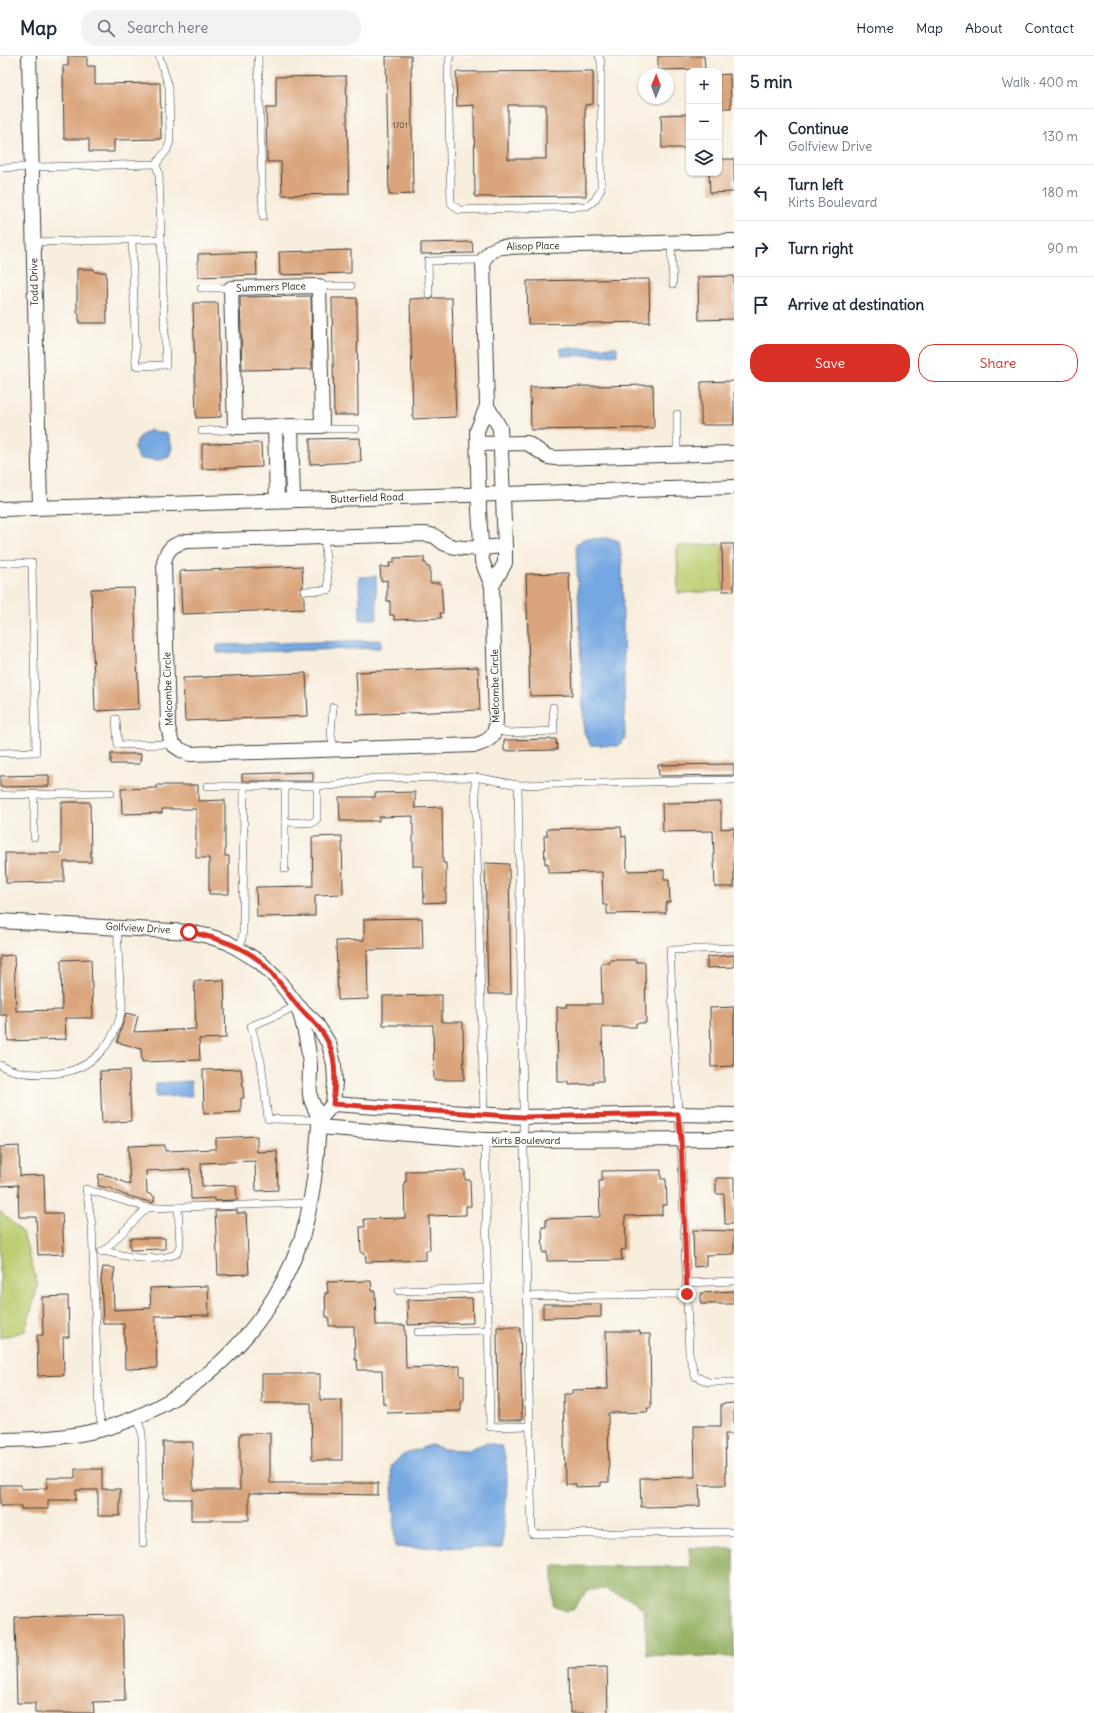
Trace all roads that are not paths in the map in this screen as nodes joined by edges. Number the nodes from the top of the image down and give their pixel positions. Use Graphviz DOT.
graph roads {
  1 [pos="29,56"];
  2 [pos="159,56"];
  3 [pos="258,56"];
  4 [pos="450,56"];
  5 [pos="599,56"];
  6 [pos="156,164"];
  7 [pos="32,167"];
  8 [pos="0,168"];
  9 [pos="263,217"];
  10 [pos="161,239"];
  11 [pos="132,240"];
  12 [pos="734,241"];
  13 [pos="34,242"];
  14 [pos="671,243"];
  15 [pos="483,260"];
  16 [pos="673,284"];
  17 [pos="319,286"];
  18 [pos="351,286"];
  19 [pos="201,288"];
  20 [pos="231,288"];
  21 [pos="429,295"];
  22 [pos="487,406"];
  23 [pos="677,414"];
  24 [pos="275,426"];
  25 [pos="291,426"];
  26 [pos="322,426"];
  27 [pos="235,427"];
  28 [pos="356,429"];
  29 [pos="202,431"];
  30 [pos="478,444"];
  31 [pos="501,444"];
  32 [pos="734,453"];
  33 [pos="677,454"];
  34 [pos="734,487"];
  35 [pos="503,493"];
  36 [pos="479,494"];
  37 [pos="277,500"];
  38 [pos="293,500"];
  39 [pos="40,507"];
  40 [pos="0,509"];
  41 [pos="325,536"];
  42 [pos="505,546"];
  43 [pos="481,547"];
  44 [pos="0,563"];
  45 [pos="492,586"];
  46 [pos="305,591"];
  47 [pos="333,707"];
  48 [pos="553,707"];
  49 [pos="116,719"];
  50 [pos="496,730"];
  51 [pos="172,744"];
  52 [pos="334,749"];
  53 [pos="0,753"];
  54 [pos="475,777"];
  55 [pos="734,780"];
  56 [pos="518,785"];
  57 [pos="207,786"];
  58 [pos="244,786"];
  59 [pos="285,786"];
  60 [pos="316,786"];
  61 [pos="111,793"];
  62 [pos="0,795"];
  63 [pos="34,795"];
  64 [pos="285,822"];
  65 [pos="34,837"];
  66 [pos="285,869"];
  67 [pos="0,921"];
  68 [pos="118,927"];
  69 [pos="734,948"];
  70 [pos="240,949"];
  71 [pos="297,1005"];
  72 [pos="0,1065"];
  73 [pos="333,1104"];
  74 [pos="678,1114"];
  75 [pos="484,1115"];
  76 [pos="734,1115"];
  77 [pos="523,1117"];
  78 [pos="319,1124"];
  79 [pos="681,1139"];
  80 [pos="734,1139"];
  81 [pos="485,1140"];
  82 [pos="524,1140"];
  83 [pos="310,1204"];
  84 [pos="178,1207"];
  85 [pos="147,1208"];
  86 [pos="104,1252"];
  87 [pos="93,1254"];
  88 [pos="734,1281"];
  89 [pos="687,1283"];
  90 [pos="487,1288"];
  91 [pos="399,1291"];
  92 [pos="687,1294"];
  93 [pos="527,1296"];
  94 [pos="488,1330"];
  95 [pos="418,1332"];
  96 [pos="734,1382"];
  97 [pos="137,1417"];
  98 [pos="530,1426"];
  99 [pos="103,1429"];
  100 [pos="0,1440"];
  101 [pos="734,1532"];
  102 [pos="143,1543"];
  1 -- 7 [label="street, Todd Drive"];
  2 -- 6 [label="lane"];
  3 -- 9 [label="lane"];
  4 -- 5 [label="lane"];
  6 -- 7 [label="lane"];
  6 -- 10 [label="lane"];
  7 -- 8 [label="lane"];
  7 -- 13 [label="street, Todd Drive"];
  10 -- 11 [label="lane"];
  10 -- 11 [label="lane"];
  11 -- 13 [label="lane"];
  12 -- 14 [label="street, Alisop Place"];
  13 -- 39 [label="street, Todd Drive"];
  14 -- 15 [label="street, Alisop Place"];
  14 -- 16 [label="lane"];
  15 -- 21 [label="lane"];
  15 -- 22 [label="street"];
  17 -- 18 [label="lane"];
  17 -- 20 [label="street, Summers Place"];
  17 -- 26 [label="street, Summers Place"];
  19 -- 20 [label="lane"];
  20 -- 27 [label="street, Summers Place"];
  22 -- 30 [label="street"];
  22 -- 31 [label="street"];
  23 -- 33 [label="lane"];
  24 -- 25 [label="street"];
  24 -- 27 [label="street"];
  24 -- 37 [label="street"];
  25 -- 26 [label="street"];
  25 -- 38 [label="street"];
  26 -- 28 [label="lane"];
  27 -- 29 [label="lane"];
  30 -- 31 [label="street"];
  30 -- 36 [label="street"];
  31 -- 33 [label="street"];
  31 -- 35 [label="street"];
  32 -- 33 [label="street"];
  34 -- 35 [label="street, Butterfield Road"];
  35 -- 36 [label="street, Butterfield Road"];
  35 -- 42 [label="street"];
  36 -- 38 [label="street, Butterfield Road"];
  36 -- 43 [label="street, Melcombe Circle"];
  37 -- 38 [label="street, Butterfield Road"];
  37 -- 39 [label="street, Butterfield Road"];
  39 -- 40 [label="street, Butterfield Road"];
  41 -- 43 [label="street, Melcombe Circle"];
  41 -- 46 [label="lane"];
  41 -- 51 [label="street, Melcombe Circle"];
  42 -- 43 [label="street, Melcombe Circle"];
  42 -- 45 [label="street"];
  43 -- 45 [label="street, Melcombe Circle"];
  44 -- 53 [label="lane"];
  45 -- 50 [label="street, Melcombe Circle"];
  47 -- 52 [label="lane"];
  48 -- 50 [label="lane"];
  49 -- 51 [label="lane"];
  50 -- 52 [label="street, Melcombe Circle"];
  51 -- 52 [label="street, Melcombe Circle"];
  54 -- 56 [label="lane"];
  54 -- 60 [label="lane"];
  54 -- 75 [label="lane"];
  55 -- 56 [label="lane"];
  56 -- 77 [label="lane"];
  57 -- 58 [label="lane"];
  58 -- 59 [label="lane"];
  58 -- 70 [label="lane"];
  59 -- 60 [label="lane"];
  59 -- 64 [label="lane"];
  60 -- 64 [label="lane"];
  61 -- 63 [label="lane"];
  62 -- 63 [label="lane"];
  63 -- 65 [label="lane"];
  64 -- 66 [label="lane"];
  67 -- 68 [label="street, Golfview Drive"];
  68 -- 70 [label="street, Golfview Drive"];
  68 -- 72 [label="lane"];
  69 -- 74 [label="lane"];
  70 -- 71 [label="street, Golfview Drive"];
  71 -- 73 [label="street, Golfview Drive"];
  71 -- 78 [label="street, Golfview Drive"];
  71 -- 78 [label="lane"];
  73 -- 75 [label="street"];
  73 -- 78 [label="street"];
  74 -- 76 [label="street"];
  74 -- 77 [label="street"];
  74 -- 79 [label="lane"];
  75 -- 77 [label="street"];
  77 -- 82 [label="lane"];
  78 -- 81 [label="street, Kirts Boulevard"];
  78 -- 83 [label="street"];
  79 -- 80 [label="street, Kirts Boulevard"];
  79 -- 82 [label="street, Kirts Boulevard"];
  79 -- 89 [label="lane"];
  81 -- 82 [label="street, Kirts Boulevard"];
  81 -- 90 [label="lane"];
  82 -- 93 [label="lane"];
  83 -- 84 [label="lane"];
  83 -- 97 [label="street"];
  84 -- 85 [label="lane"];
  84 -- 86 [label="lane"];
  85 -- 86 [label="lane"];
  85 -- 87 [label="lane"];
  86 -- 87 [label="lane"];
  87 -- 99 [label="lane"];
  88 -- 89 [label="lane"];
  89 -- 92 [label="lane"];
  90 -- 91 [label="lane"];
  90 -- 94 [label="lane"];
  92 -- 93 [label="lane"];
  92 -- 96 [label="lane"];
  93 -- 98 [label="lane"];
  94 -- 95 [label="lane"];
  94 -- 98 [label="lane"];
  97 -- 99 [label="street"];
  97 -- 102 [label="lane"];
  98 -- 101 [label="lane"];
  99 -- 100 [label="street"];
}
